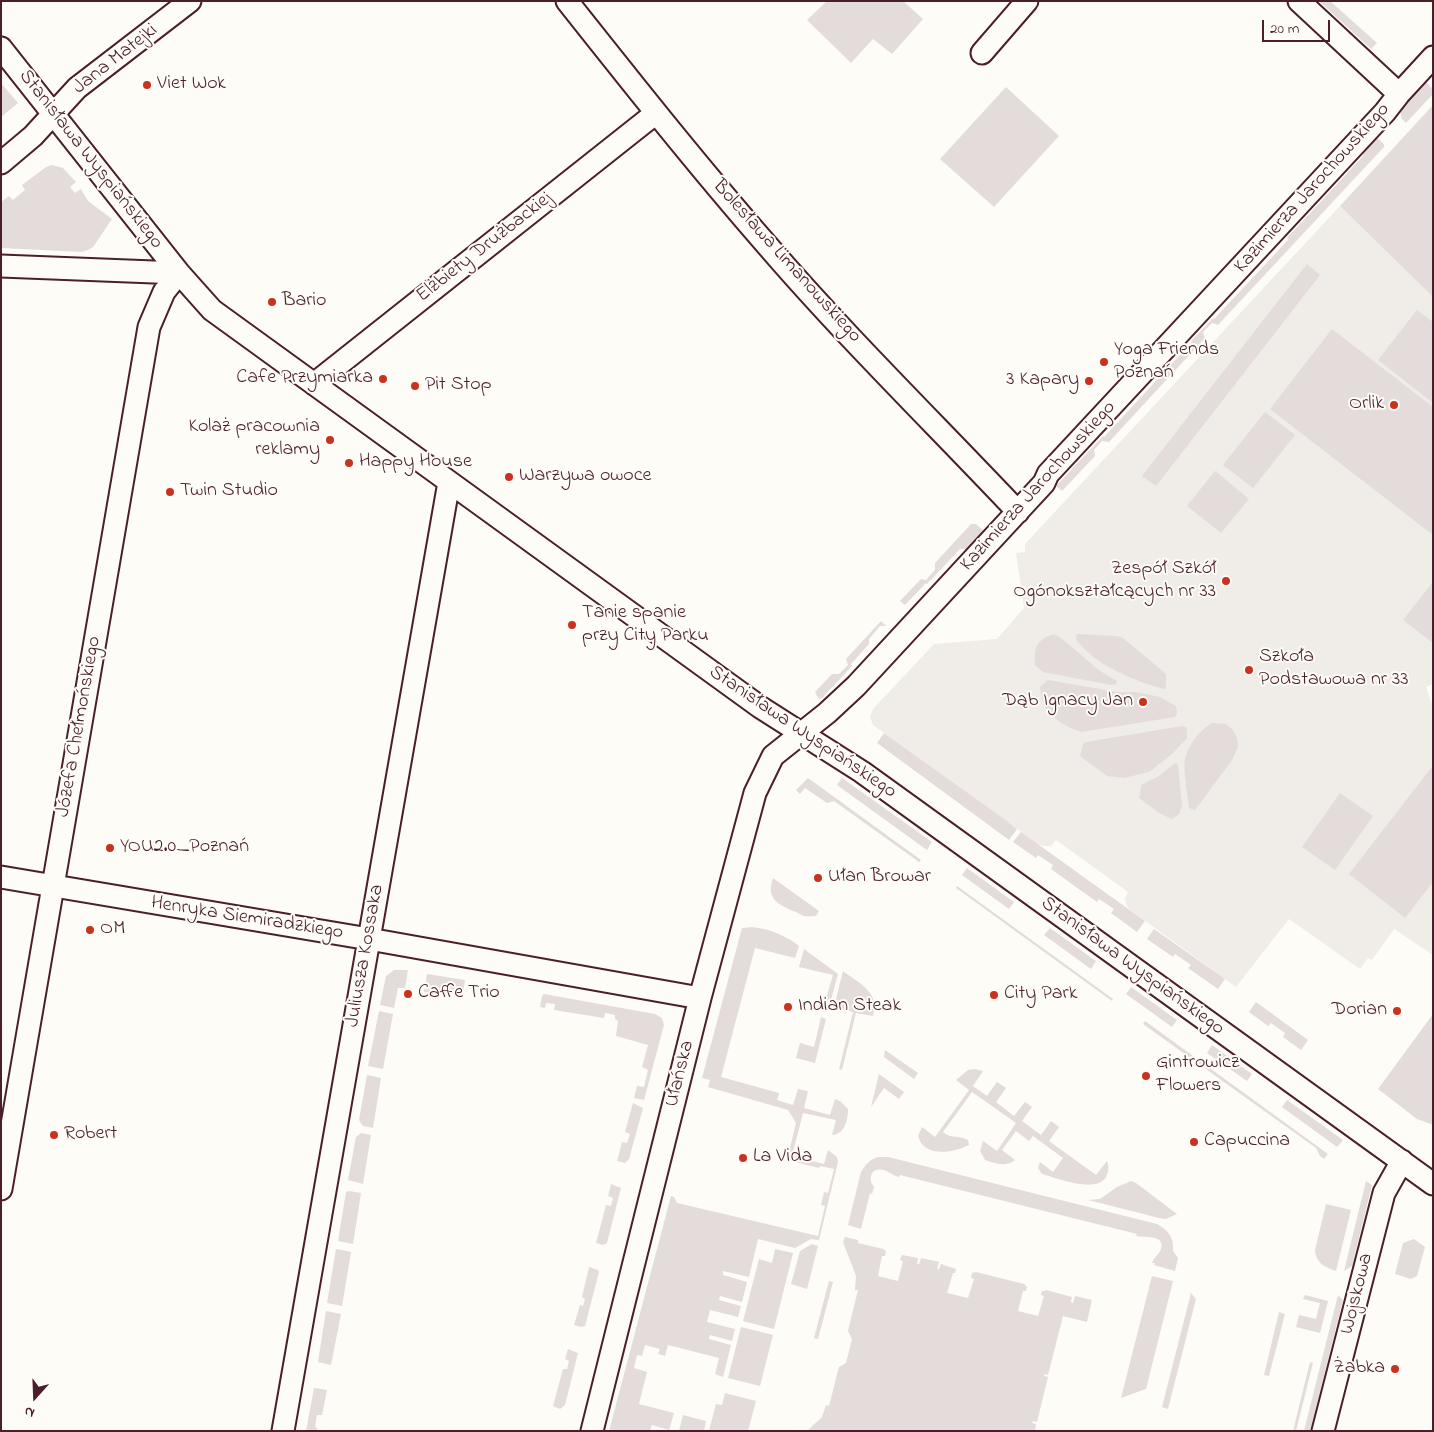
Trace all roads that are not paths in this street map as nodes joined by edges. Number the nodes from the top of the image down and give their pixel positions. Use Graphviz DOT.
graph roads {
  1 [pos="190,1"];
  2 [pos="567,1"];
  3 [pos="1027,1"];
  4 [pos="1299,1"];
  5 [pos="1,48"];
  6 [pos="982,53"];
  7 [pos="1433,57"];
  8 [pos="1399,94"];
  9 [pos="656,113"];
  10 [pos="53,114"];
  11 [pos="1,163"];
  12 [pos="1,266"];
  13 [pos="179,273"];
  14 [pos="314,384"];
  15 [pos="449,482"];
  16 [pos="1018,512"];
  17 [pos="802,733"];
  18 [pos="1,877"];
  19 [pos="52,886"];
  20 [pos="369,939"];
  21 [pos="700,998"];
  22 [pos="1402,1161"];
  23 [pos="1433,1184"];
  24 [pos="1,1189"];
  25 [pos="283,1431"];
  26 [pos="592,1431"];
  27 [pos="1323,1431"];
  1 -- 10 [label="street, Jana Matejki"];
  2 -- 9 [label="street, Bolesława Limanowskiego"];
  3 -- 6 [label="street"];
  4 -- 8 [label="street"];
  5 -- 10 [label="street, Stanisława Wyspiańskiego"];
  7 -- 8 [label="street, Kazimierza Jarochowskiego"];
  8 -- 16 [label="street, Kazimierza Jarochowskiego"];
  9 -- 14 [label="street, Elżbiety Drużbackiej"];
  9 -- 16 [label="street, Bolesława Limanowskiego"];
  10 -- 11 [label="street, Jana Matejki"];
  10 -- 13 [label="street, Stanisława Wyspiańskiego"];
  12 -- 13 [label="street, Stanisława Wyspiańskiego"];
  13 -- 14 [label="street, Stanisława Wyspiańskiego"];
  13 -- 19 [label="street, Józefa Chełmońskiego"];
  14 -- 15 [label="street, Stanisława Wyspiańskiego"];
  15 -- 17 [label="street, Stanisława Wyspiańskiego"];
  15 -- 20 [label="street, Juliusza Kossaka"];
  16 -- 17 [label="street, Kazimierza Jarochowskiego"];
  17 -- 21 [label="street, Ułańska"];
  17 -- 22 [label="street, Stanisława Wyspiańskiego"];
  18 -- 19 [label="street, Henryka Siemiradzkiego"];
  19 -- 20 [label="street, Henryka Siemiradzkiego"];
  19 -- 24 [label="street, Józefa Chełmońskiego"];
  20 -- 21 [label="street, Henryka Siemiradzkiego"];
  20 -- 25 [label="street, Juliusza Kossaka"];
  21 -- 26 [label="street, Ułańska"];
  22 -- 23 [label="street, Stanisława Wyspiańskiego"];
  22 -- 27 [label="street, Wojskowa"];
}
